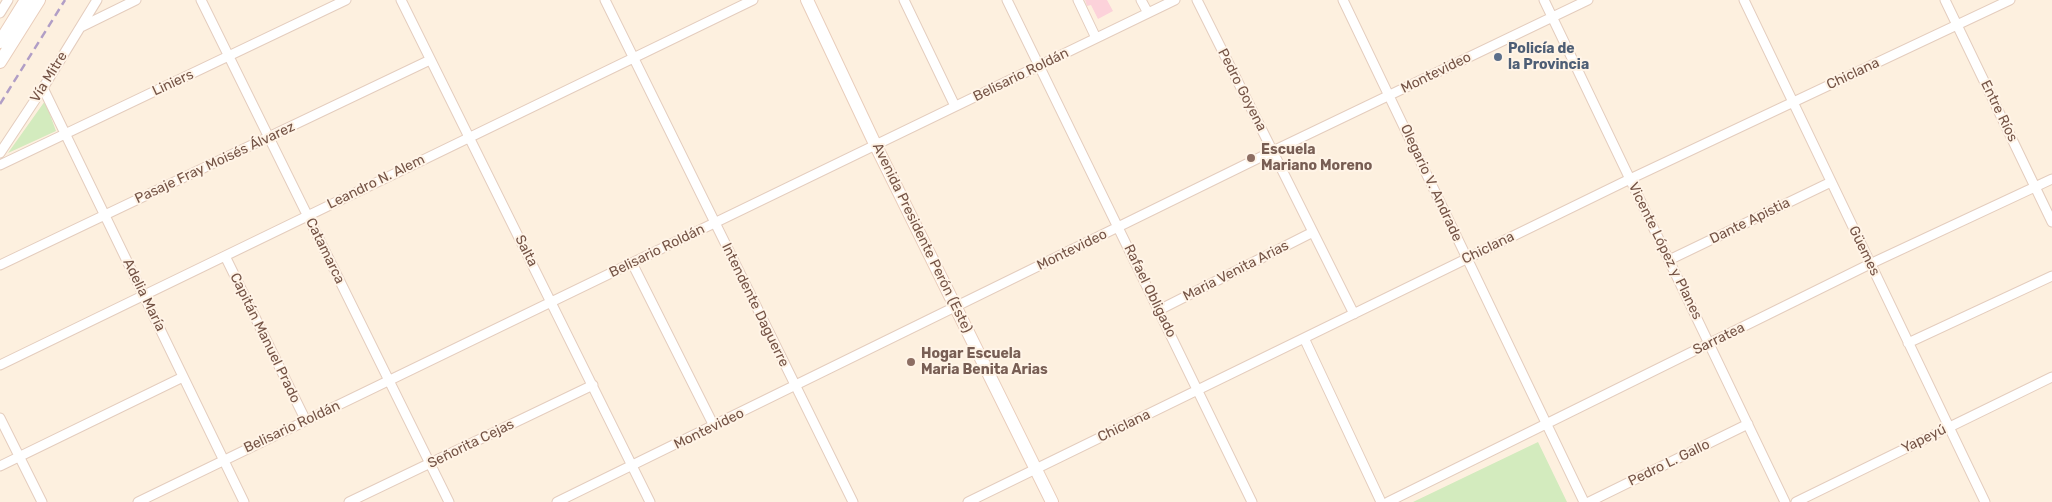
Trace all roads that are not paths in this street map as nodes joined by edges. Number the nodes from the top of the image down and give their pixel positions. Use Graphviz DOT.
graph roads {
  1 [pos="8,0"];
  2 [pos="97,0"];
  3 [pos="136,0"];
  4 [pos="201,0"];
  5 [pos="346,0"];
  6 [pos="401,0"];
  7 [pos="605,0"];
  8 [pos="752,0"];
  9 [pos="807,0"];
  10 [pos="904,0"];
  11 [pos="1007,0"];
  12 [pos="1078,0"];
  13 [pos="1141,0"];
  14 [pos="1175,0"];
  15 [pos="1197,0"];
  16 [pos="1343,0"];
  17 [pos="1544,0"];
  18 [pos="1588,0"];
  19 [pos="1744,0"];
  20 [pos="1946,0"];
  21 [pos="2010,0"];
  22 [pos="32,1"];
  23 [pos="0,13"];
  24 [pos="1148,13"];
  25 [pos="1552,17"];
  26 [pos="1957,24"];
  27 [pos="81,27"];
  28 [pos="1096,38"];
  29 [pos="0,42"];
  30 [pos="229,57"];
  31 [pos="633,57"];
  32 [pos="430,60"];
  33 [pos="0,62"];
  34 [pos="1040,67"];
  35 [pos="43,88"];
  36 [pos="1390,96"];
  37 [pos="1793,102"];
  38 [pos="956,106"];
  39 [pos="66,134"];
  40 [pos="269,137"];
  41 [pos="468,137"];
  42 [pos="875,144"];
  43 [pos="1273,151"];
  44 [pos="0,153"];
  45 [pos="0,165"];
  46 [pos="1630,179"];
  47 [pos="2052,179"];
  48 [pos="1831,182"];
  49 [pos="2035,187"];
  50 [pos="105,215"];
  51 [pos="308,216"];
  52 [pos="2052,222"];
  53 [pos="715,223"];
  54 [pos="1118,228"];
  55 [pos="1313,232"];
  56 [pos="225,256"];
  57 [pos="1467,259"];
  58 [pos="1669,260"];
  59 [pos="632,263"];
  60 [pos="1870,264"];
  61 [pos="0,265"];
  62 [pos="2052,276"];
  63 [pos="144,295"];
  64 [pos="552,302"];
  65 [pos="956,306"];
  66 [pos="1158,310"];
  67 [pos="1354,314"];
  68 [pos="1304,338"];
  69 [pos="1908,343"];
  70 [pos="1709,344"];
  71 [pos="0,365"];
  72 [pos="183,377"];
  73 [pos="2052,377"];
  74 [pos="389,381"];
  75 [pos="593,385"];
  76 [pos="796,386"];
  77 [pos="1198,390"];
  78 [pos="0,418"];
  79 [pos="306,421"];
  80 [pos="1545,424"];
  81 [pos="1748,424"];
  82 [pos="714,426"];
  83 [pos="1949,427"];
  84 [pos="19,457"];
  85 [pos="224,460"];
  86 [pos="430,464"];
  87 [pos="0,466"];
  88 [pos="632,466"];
  89 [pos="1036,468"];
  90 [pos="42,502"];
  91 [pos="138,502"];
  92 [pos="244,502"];
  93 [pos="349,502"];
  94 [pos="449,502"];
  95 [pos="557,502"];
  96 [pos="650,502"];
  97 [pos="853,502"];
  98 [pos="968,502"];
  99 [pos="1052,502"];
  100 [pos="1252,502"];
  101 [pos="1381,502"];
  102 [pos="1388,502"];
  103 [pos="1584,502"];
  104 [pos="1590,502"];
  105 [pos="1785,502"];
  106 [pos="1796,502"];
  107 [pos="1985,502"];
  1 -- 23 [label="street"];
  2 -- 27 [label="street, Vía Mitre"];
  3 -- 27 [label="street"];
  4 -- 30 [label="street, Catamarca"];
  5 -- 30 [label="street, Liniers"];
  6 -- 32 [label="street, Salta"];
  7 -- 31 [label="street, Intendente Daguerre"];
  8 -- 31 [label="street, Leandro N. Alem"];
  9 -- 42 [label="main road, Avenida Presidente Perón (Este)"];
  10 -- 38 [label="street"];
  11 -- 34 [label="street, Rafael Obligado"];
  12 -- 28 [label="street"];
  13 -- 24 [label="street"];
  14 -- 24 [label="street, Belisario Roldán"];
  15 -- 43 [label="street, Pedro Goyena"];
  16 -- 36 [label="street, Olegario V. Andrade"];
  17 -- 25 [label="street, Vicente López y Planes"];
  18 -- 25 [label="street, Montevideo"];
  19 -- 37 [label="street, Güemes"];
  20 -- 26 [label="street, Entre Ríos"];
  21 -- 26 [label="street, Chiclana"];
  22 -- 29 [label="main road"];
  22 -- 33 [label="main road"];
  24 -- 28 [label="street, Belisario Roldán"];
  25 -- 36 [label="street, Montevideo"];
  25 -- 46 [label="street, Vicente López y Planes"];
  26 -- 37 [label="street, Chiclana"];
  26 -- 49 [label="street, Entre Ríos"];
  27 -- 35 [label="street, Vía Mitre"];
  28 -- 34 [label="street, Belisario Roldán"];
  30 -- 39 [label="street, Liniers"];
  30 -- 40 [label="street, Catamarca"];
  31 -- 41 [label="street, Leandro N. Alem"];
  31 -- 53 [label="street, Intendente Daguerre"];
  32 -- 40 [label="street, Pasaje Fray Moisés Álvarez"];
  32 -- 41 [label="street, Salta"];
  34 -- 38 [label="street, Belisario Roldán"];
  34 -- 54 [label="street, Rafael Obligado"];
  35 -- 39 [label="street, Adelia María"];
  35 -- 44 [label="street, Vía Mitre"];
  36 -- 43 [label="street, Montevideo"];
  36 -- 57 [label="street, Olegario V. Andrade"];
  37 -- 46 [label="street, Chiclana"];
  37 -- 48 [label="street, Güemes"];
  38 -- 42 [label="street, Belisario Roldán"];
  39 -- 45 [label="street, Liniers"];
  39 -- 50 [label="street, Adelia María"];
  40 -- 50 [label="street, Pasaje Fray Moisés Álvarez"];
  40 -- 51 [label="street, Catamarca"];
  41 -- 51 [label="street, Leandro N. Alem"];
  41 -- 64 [label="street, Salta"];
  42 -- 53 [label="street, Belisario Roldán"];
  42 -- 65 [label="main road, Avenida Presidente Perón (Este)"];
  43 -- 54 [label="street, Montevideo"];
  43 -- 55 [label="street, Pedro Goyena"];
  46 -- 57 [label="street, Chiclana"];
  46 -- 58 [label="street, Vicente López y Planes"];
  47 -- 49 [label="street, Sarratea"];
  48 -- 58 [label="street, Dante Apistia"];
  48 -- 60 [label="street, Güemes"];
  49 -- 52 [label="street, Entre Ríos"];
  49 -- 60 [label="street, Sarratea"];
  50 -- 61 [label="street, Pasaje Fray Moisés Álvarez"];
  50 -- 63 [label="street, Adelia María"];
  51 -- 56 [label="street, Leandro N. Alem"];
  51 -- 74 [label="street, Catamarca"];
  53 -- 59 [label="street, Belisario Roldán"];
  53 -- 76 [label="street, Intendente Daguerre"];
  54 -- 65 [label="street, Montevideo"];
  54 -- 66 [label="street, Rafael Obligado"];
  55 -- 66 [label="street, Maria Venita Arias"];
  55 -- 67 [label="street, Pedro Goyena"];
  56 -- 63 [label="street, Leandro N. Alem"];
  56 -- 79 [label="street, Capitán Manuel Prado"];
  57 -- 67 [label="street, Chiclana"];
  57 -- 80 [label="street, Olegario V. Andrade"];
  58 -- 70 [label="street, Vicente López y Planes"];
  59 -- 64 [label="street, Belisario Roldán"];
  59 -- 82 [label="street"];
  60 -- 69 [label="street, Güemes"];
  60 -- 70 [label="street, Sarratea"];
  62 -- 69 [label="street"];
  63 -- 71 [label="street, Leandro N. Alem"];
  63 -- 72 [label="street, Adelia María"];
  64 -- 74 [label="street, Belisario Roldán"];
  64 -- 75 [label="street, Salta"];
  65 -- 76 [label="street, Montevideo"];
  65 -- 89 [label="main road, Avenida Presidente Perón (Este)"];
  66 -- 77 [label="street, Rafael Obligado"];
  67 -- 68 [label="street, Chiclana"];
  68 -- 77 [label="street, Chiclana"];
  68 -- 101 [label="street"];
  69 -- 83 [label="street, Güemes"];
  70 -- 80 [label="street, Sarratea"];
  70 -- 81 [label="street, Vicente López y Planes"];
  72 -- 84 [label="street"];
  72 -- 85 [label="street, Adelia María"];
  73 -- 83 [label="street, Yapeyú"];
  74 -- 79 [label="street, Belisario Roldán"];
  74 -- 86 [label="street, Catamarca"];
  75 -- 86 [label="street, Señorita Cejas"];
  75 -- 88 [label="street, Salta"];
  76 -- 82 [label="street, Montevideo"];
  76 -- 97 [label="street, Intendente Daguerre"];
  77 -- 89 [label="street, Chiclana"];
  77 -- 100 [label="street, Rafael Obligado"];
  78 -- 84 [label="street"];
  79 -- 85 [label="street, Belisario Roldán"];
  80 -- 102 [label="street, Sarratea"];
  80 -- 103 [label="street, Olegario V. Andrade"];
  81 -- 104 [label="street, Pedro L. Gallo"];
  81 -- 105 [label="street, Vicente López y Planes"];
  82 -- 88 [label="street, Montevideo"];
  83 -- 106 [label="street, Yapeyú"];
  83 -- 107 [label="street, Güemes"];
  84 -- 87 [label="street"];
  84 -- 90 [label="street"];
  85 -- 91 [label="street, Belisario Roldán"];
  85 -- 92 [label="street, Adelia María"];
  86 -- 93 [label="street, Señorita Cejas"];
  86 -- 94 [label="street, Catamarca"];
  88 -- 95 [label="street, Montevideo"];
  88 -- 96 [label="street, Salta"];
  89 -- 98 [label="street, Chiclana"];
  89 -- 99 [label="main road, Avenida Presidente Perón (Este)"];
}
